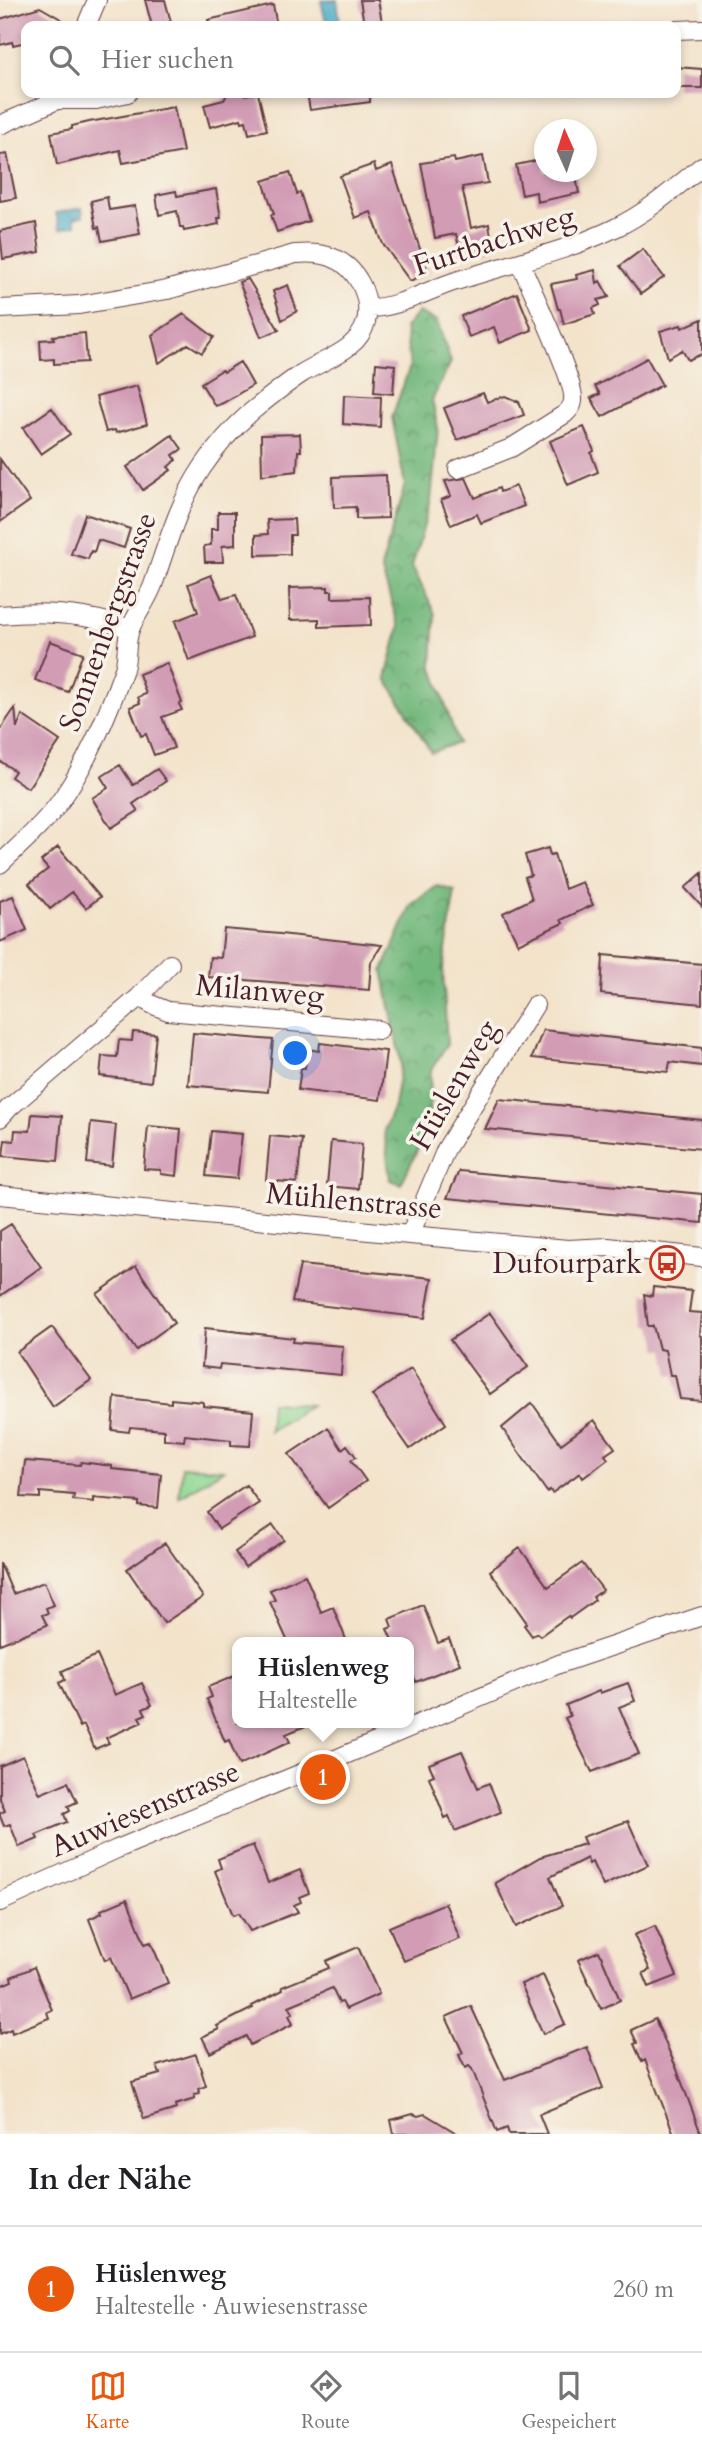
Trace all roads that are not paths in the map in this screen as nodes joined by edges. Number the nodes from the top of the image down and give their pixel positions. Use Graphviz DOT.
graph roads {
  1 [pos="97,0"];
  2 [pos="88,21"];
  3 [pos="702,29"];
  4 [pos="681,30"];
  5 [pos="55,98"];
  6 [pos="78,98"];
  7 [pos="105,98"];
  8 [pos="0,125"];
  9 [pos="702,166"];
  10 [pos="520,262"];
  11 [pos="367,308"];
  12 [pos="0,309"];
  13 [pos="458,468"];
  14 [pos="0,615"];
  15 [pos="130,629"];
  16 [pos="0,864"];
  17 [pos="170,964"];
  18 [pos="139,997"];
  19 [pos="535,1005"];
  20 [pos="379,1030"];
  21 [pos="0,1118"];
  22 [pos="0,1195"];
  23 [pos="410,1235"];
  24 [pos="702,1257"];
  25 [pos="702,1616"];
  26 [pos="414,1725"];
  27 [pos="408,1728"];
  28 [pos="0,1902"];
  1 -- 2 [label="street"];
  3 -- 4 [label="street"];
  5 -- 8 [label="street"];
  6 -- 7 [label="street"];
  9 -- 10 [label="street, Furtbachweg"];
  10 -- 11 [label="street, Furtbachweg"];
  10 -- 13 [label="street"];
  11 -- 12 [label="street"];
  11 -- 15 [label="street, Sonnenbergstrasse"];
  14 -- 15 [label="street"];
  15 -- 16 [label="street, Sonnenbergstrasse"];
  17 -- 18 [label="street"];
  18 -- 20 [label="street, Milanweg"];
  18 -- 21 [label="street"];
  19 -- 23 [label="street, Hüslenweg"];
  22 -- 23 [label="street, Mühlenstrasse"];
  23 -- 24 [label="street, Mühlenstrasse"];
  25 -- 26 [label="street, Auwiesenstrasse"];
  27 -- 28 [label="street, Auwiesenstrasse"];
}
